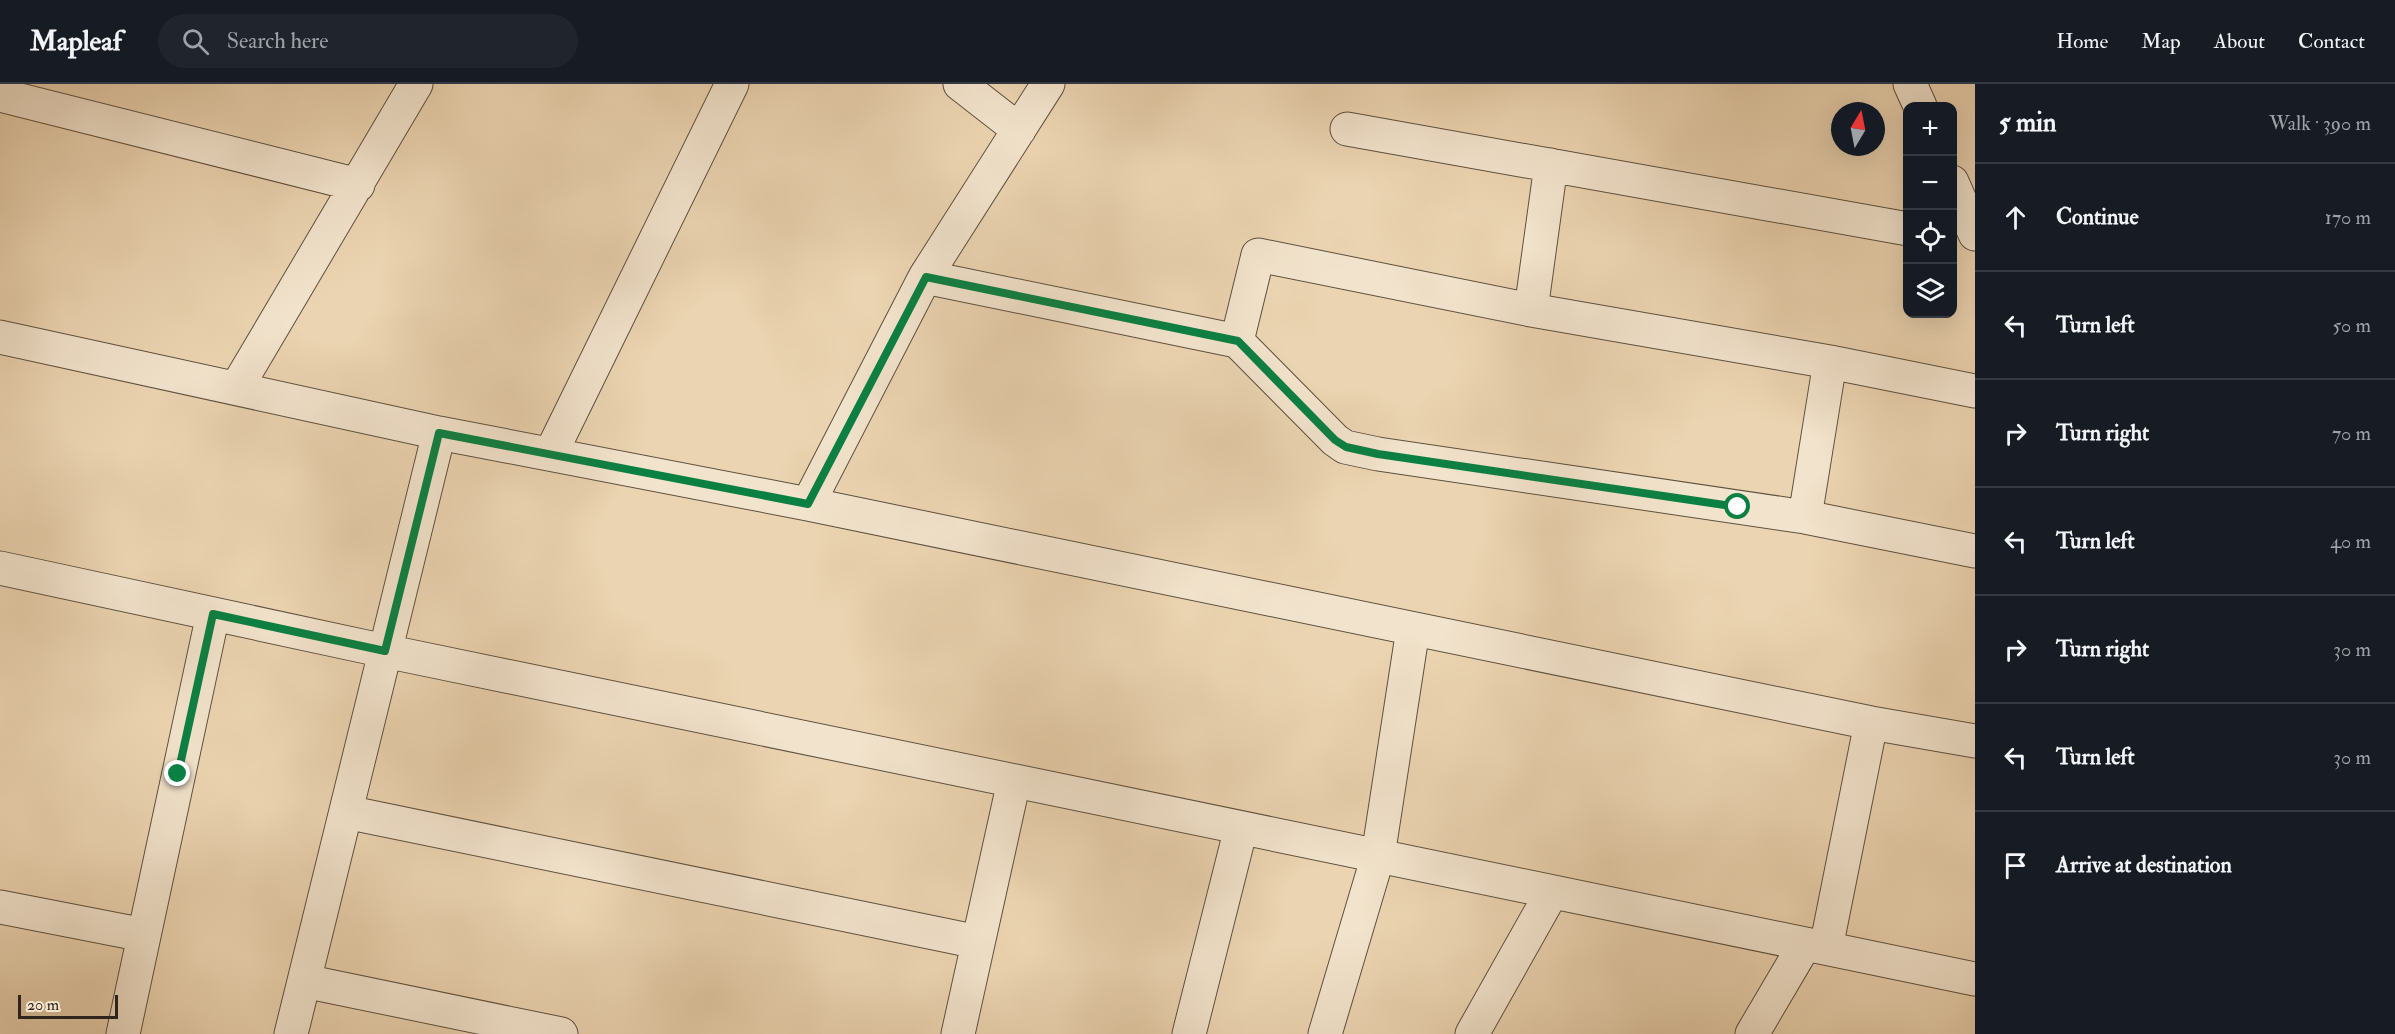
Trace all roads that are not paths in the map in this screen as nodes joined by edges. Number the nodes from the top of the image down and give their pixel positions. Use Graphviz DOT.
graph roads {
  1 [pos="416,84"];
  2 [pos="732,84"];
  3 [pos="960,84"];
  4 [pos="1048,84"];
  5 [pos="1910,84"];
  6 [pos="0,95"];
  7 [pos="1918,102"];
  8 [pos="1347,129"];
  9 [pos="1019,130"];
  10 [pos="1551,165"];
  11 [pos="358,185"];
  12 [pos="1957,191"];
  13 [pos="1903,228"];
  14 [pos="1975,234"];
  15 [pos="1957,238"];
  16 [pos="1975,242"];
  17 [pos="926,277"];
  18 [pos="1531,310"];
  19 [pos="0,336"];
  20 [pos="1238,341"];
  21 [pos="1830,362"];
  22 [pos="237,387"];
  23 [pos="1975,391"];
  24 [pos="439,433"];
  25 [pos="551,453"];
  26 [pos="808,504"];
  27 [pos="1805,517"];
  28 [pos="1975,551"];
  29 [pos="0,568"];
  30 [pos="213,614"];
  31 [pos="1413,629"];
  32 [pos="385,651"];
  33 [pos="1871,723"];
  34 [pos="1975,741"];
  35 [pos="1014,781"];
  36 [pos="345,812"];
  37 [pos="1241,828"];
  38 [pos="1378,856"];
  39 [pos="1552,892"];
  40 [pos="0,906"];
  41 [pos="144,935"];
  42 [pos="978,942"];
  43 [pos="1816,946"];
  44 [pos="1975,979"];
  45 [pos="304,981"];
  46 [pos="123,1034"];
  47 [pos="291,1034"];
  48 [pos="561,1034"];
  49 [pos="958,1034"];
  50 [pos="1189,1034"];
  51 [pos="1324,1034"];
  52 [pos="1472,1034"];
  53 [pos="1752,1034"];
  1 -- 11 [label="street"];
  2 -- 25 [label="street"];
  3 -- 9 [label="street"];
  4 -- 9 [label="street"];
  5 -- 7 [label="street"];
  6 -- 11 [label="street"];
  8 -- 10 [label="street"];
  9 -- 17 [label="street"];
  10 -- 13 [label="street"];
  10 -- 18 [label="street"];
  11 -- 22 [label="street"];
  12 -- 14 [label="street"];
  15 -- 16 [label="street"];
  17 -- 20 [label="street"];
  17 -- 26 [label="street"];
  18 -- 20 [label="street"];
  18 -- 21 [label="street"];
  19 -- 22 [label="street"];
  20 -- 27 [label="street"];
  21 -- 23 [label="street"];
  21 -- 27 [label="street"];
  22 -- 24 [label="street"];
  24 -- 25 [label="street"];
  24 -- 32 [label="street"];
  25 -- 26 [label="street"];
  26 -- 31 [label="street"];
  27 -- 28 [label="street"];
  29 -- 30 [label="street"];
  30 -- 32 [label="street"];
  30 -- 41 [label="street"];
  31 -- 33 [label="street"];
  31 -- 38 [label="street"];
  32 -- 35 [label="street"];
  32 -- 36 [label="street"];
  33 -- 34 [label="street"];
  33 -- 43 [label="street"];
  35 -- 37 [label="street"];
  35 -- 42 [label="street"];
  36 -- 42 [label="street"];
  36 -- 45 [label="street"];
  37 -- 38 [label="street"];
  37 -- 50 [label="street"];
  38 -- 39 [label="street"];
  38 -- 51 [label="street"];
  39 -- 43 [label="street"];
  39 -- 52 [label="street"];
  40 -- 41 [label="street"];
  41 -- 46 [label="street"];
  42 -- 49 [label="street"];
  43 -- 44 [label="street"];
  43 -- 53 [label="street"];
  45 -- 47 [label="street"];
  45 -- 48 [label="street"];
}
